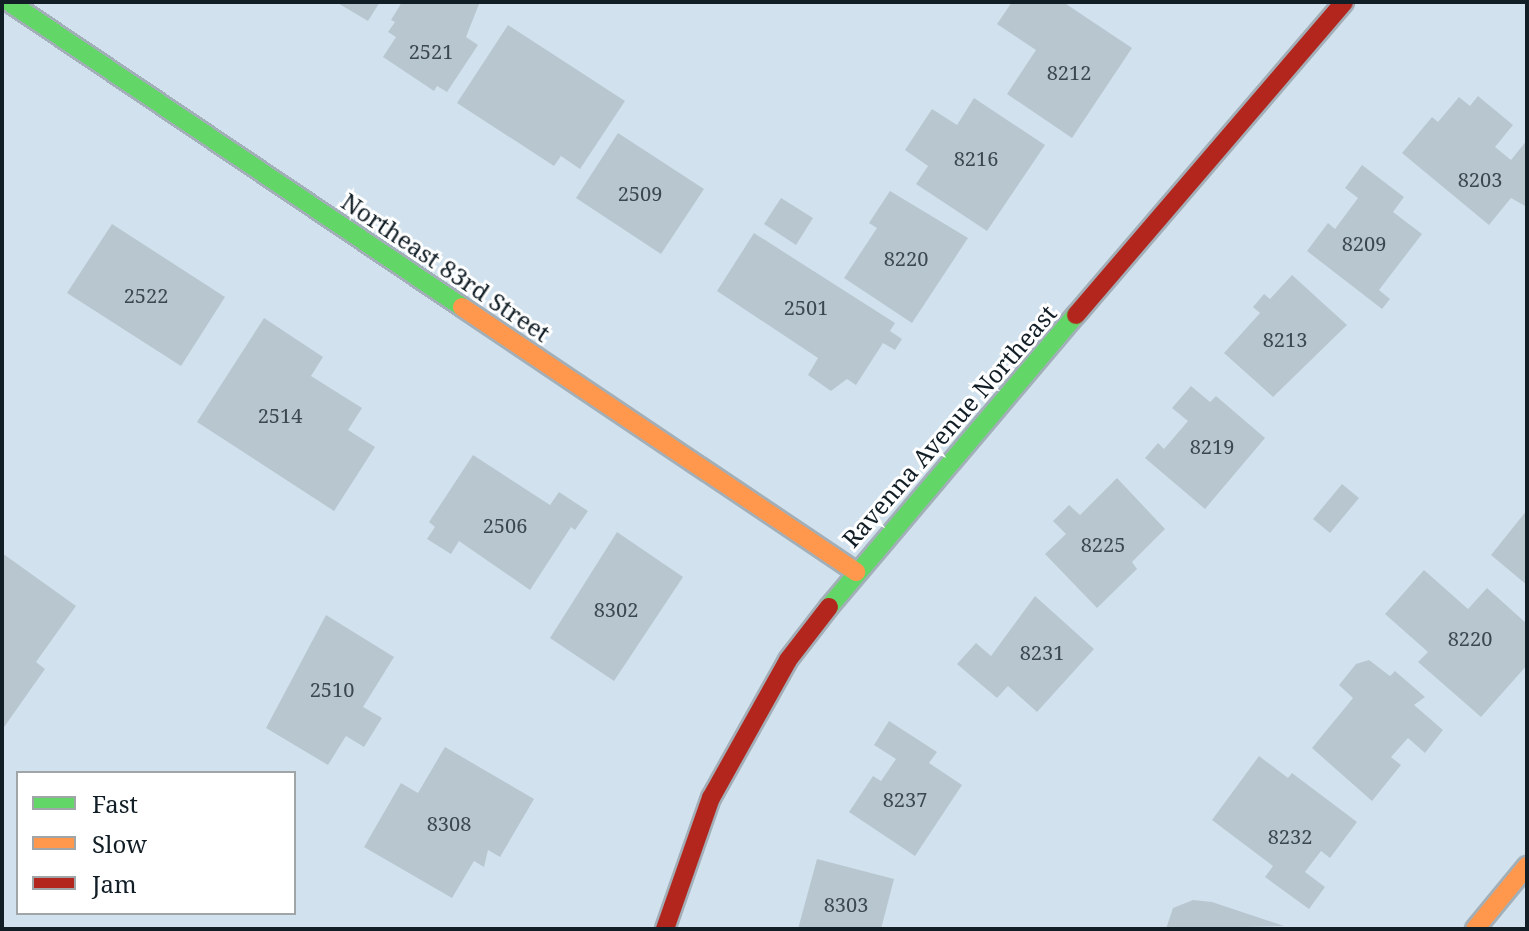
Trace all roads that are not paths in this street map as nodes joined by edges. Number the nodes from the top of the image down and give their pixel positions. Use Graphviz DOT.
graph roads {
  1 [pos="9,2"];
  2 [pos="1344,2"];
  3 [pos="856,572"];
  4 [pos="1527,866"];
  5 [pos="665,929"];
  6 [pos="1475,929"];
  1 -- 3 [label="main road, Northeast 83rd Street"];
  2 -- 3 [label="main road, Ravenna Avenue Northeast"];
  3 -- 5 [label="main road, Ravenna Avenue Northeast"];
  4 -- 6 [label="main road"];
}
